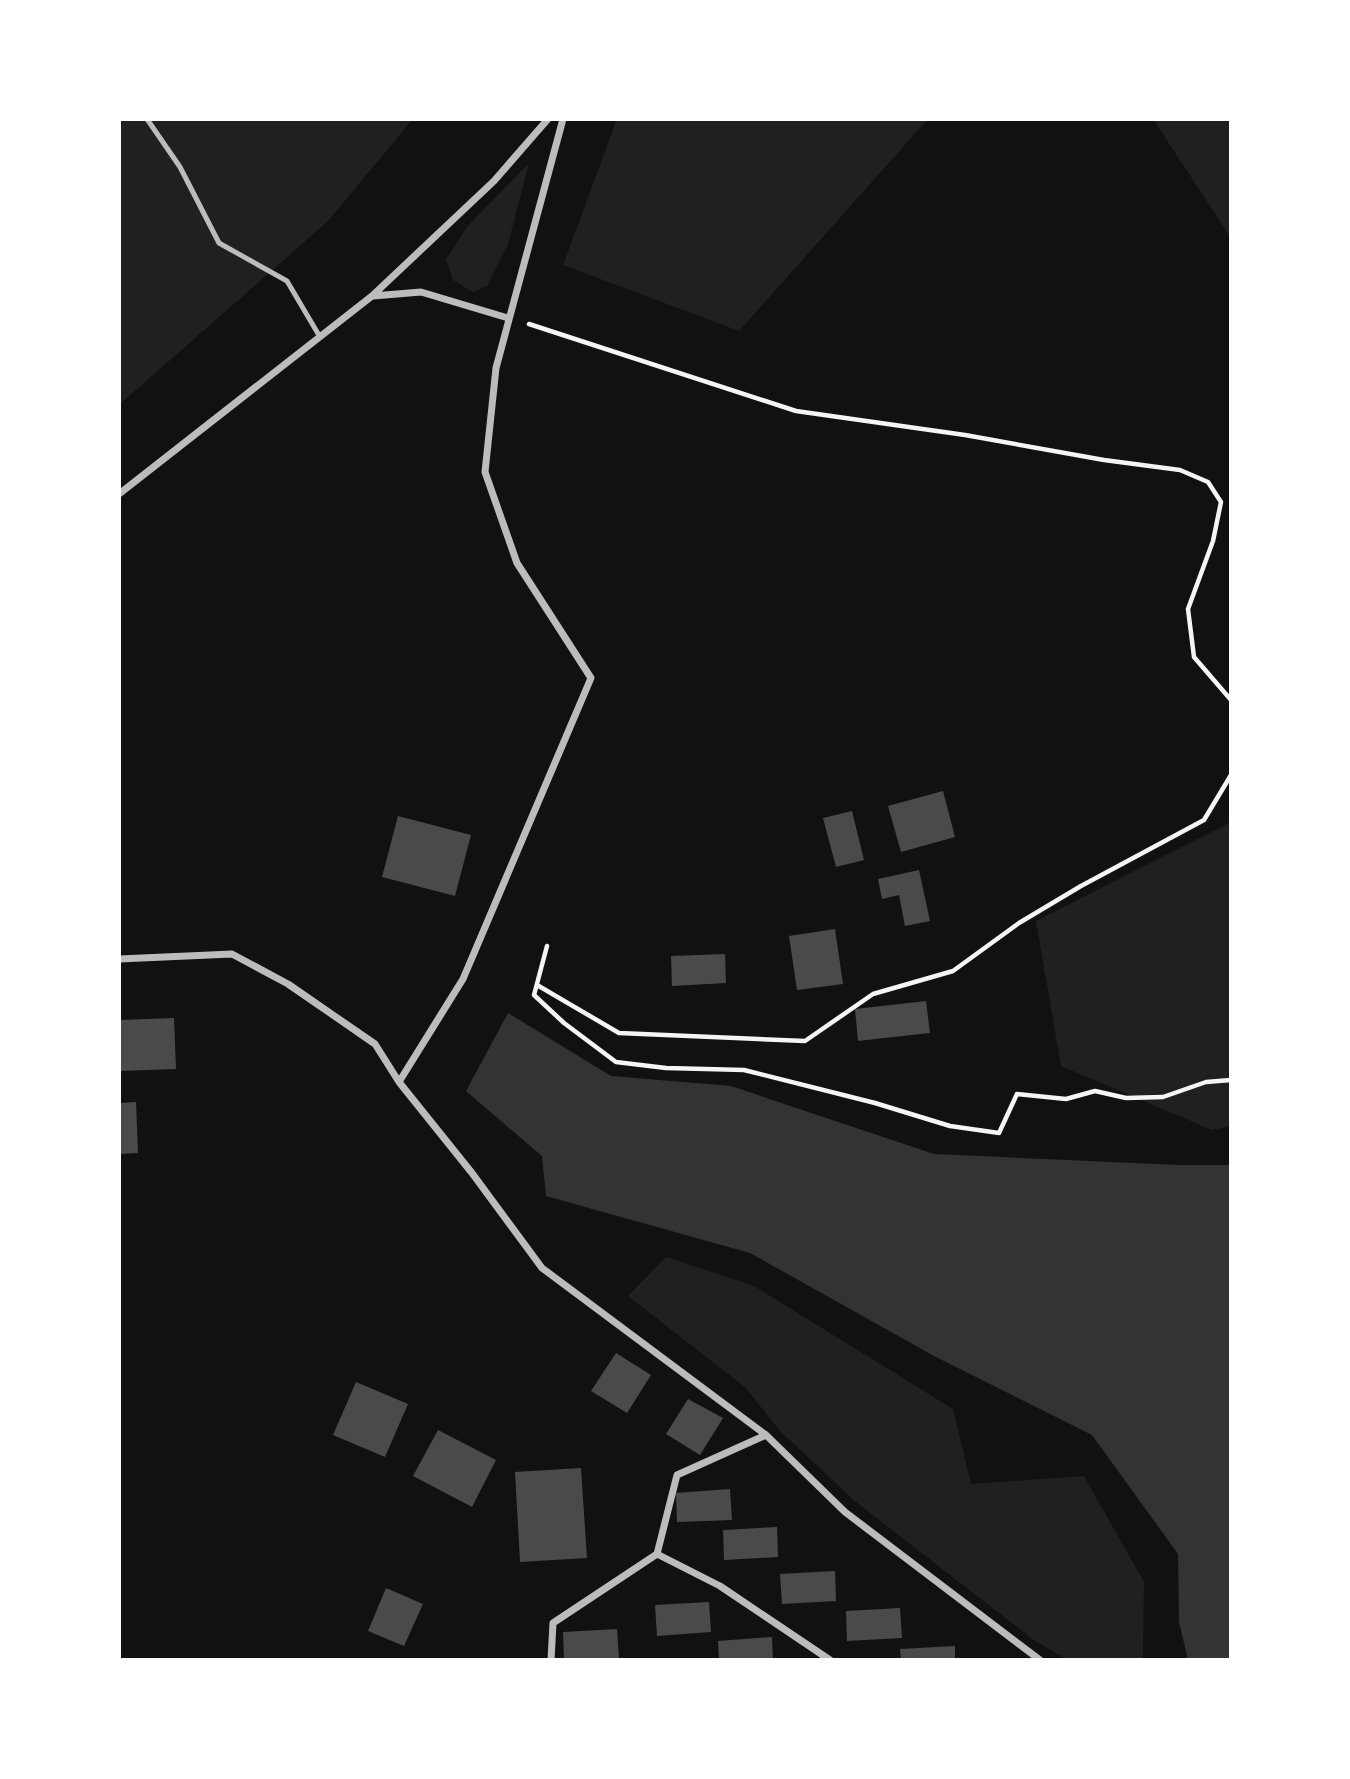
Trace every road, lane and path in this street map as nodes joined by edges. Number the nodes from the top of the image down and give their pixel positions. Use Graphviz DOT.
graph roads {
  1 [pos="147,119"];
  2 [pos="548,119"];
  3 [pos="563,119"];
  4 [pos="372,296"];
  5 [pos="508,318"];
  6 [pos="320,337"];
  7 [pos="119,494"];
  8 [pos="1231,700"];
  9 [pos="1231,775"];
  10 [pos="547,946"];
  11 [pos="119,959"];
  12 [pos="537,984"];
  13 [pos="1231,1080"];
  14 [pos="399,1082"];
  15 [pos="766,1435"];
  16 [pos="657,1554"];
  17 [pos="551,1660"];
  18 [pos="830,1660"];
  19 [pos="1040,1660"];
  1 -- 6 [label="lane"];
  2 -- 4 [label="street"];
  3 -- 5 [label="street"];
  4 -- 5 [label="street"];
  4 -- 6 [label="street"];
  5 -- 8 [label="path"];
  5 -- 14 [label="street"];
  6 -- 7 [label="street"];
  9 -- 12 [label="path"];
  10 -- 12 [label="path"];
  11 -- 14 [label="street"];
  12 -- 13 [label="path"];
  14 -- 15 [label="street"];
  15 -- 16 [label="street"];
  15 -- 19 [label="street"];
  16 -- 17 [label="street"];
  16 -- 18 [label="street"];
}
